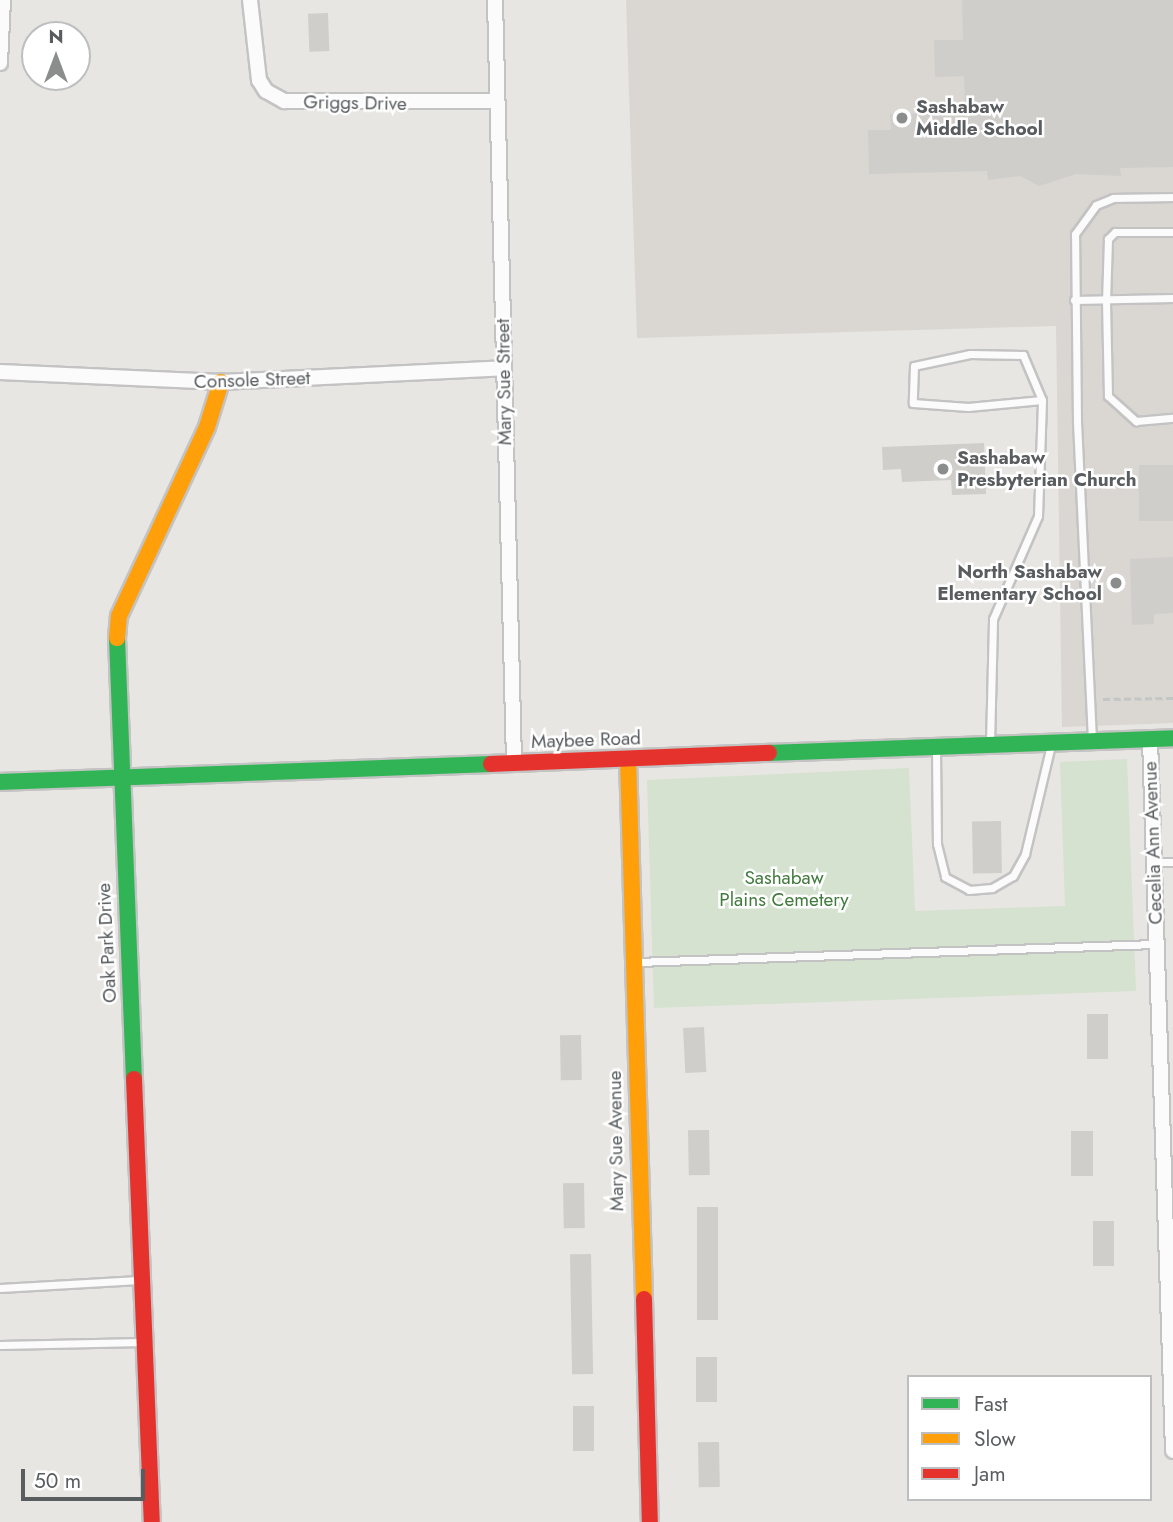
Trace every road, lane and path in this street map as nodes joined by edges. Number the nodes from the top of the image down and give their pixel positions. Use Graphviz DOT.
graph roads {
  1 [pos="3,0"];
  2 [pos="250,0"];
  3 [pos="495,0"];
  4 [pos="0,63"];
  5 [pos="498,102"];
  6 [pos="1173,197"];
  7 [pos="1173,232"];
  8 [pos="1173,298"];
  9 [pos="1074,300"];
  10 [pos="1106,301"];
  11 [pos="503,368"];
  12 [pos="0,372"];
  13 [pos="220,382"];
  14 [pos="1042,400"];
  15 [pos="1173,418"];
  16 [pos="1173,698"];
  17 [pos="1089,700"];
  18 [pos="1173,738"];
  19 [pos="1150,739"];
  20 [pos="1092,740"];
  21 [pos="1052,742"];
  22 [pos="990,745"];
  23 [pos="936,747"];
  24 [pos="628,759"];
  25 [pos="514,763"];
  26 [pos="120,777"];
  27 [pos="0,782"];
  28 [pos="1154,862"];
  29 [pos="1173,862"];
  30 [pos="1156,944"];
  31 [pos="633,962"];
  32 [pos="1167,1064"];
  33 [pos="144,1279"];
  34 [pos="0,1288"];
  35 [pos="146,1342"];
  36 [pos="0,1345"];
  37 [pos="1173,1451"];
  38 [pos="152,1522"];
  39 [pos="650,1522"];
  1 -- 4 [label="street"];
  2 -- 5 [label="street, Griggs Drive"];
  3 -- 5 [label="street, Mary Sue Street"];
  5 -- 11 [label="street, Mary Sue Street"];
  6 -- 9 [label="lane"];
  7 -- 10 [label="lane"];
  8 -- 10 [label="lane"];
  9 -- 10 [label="lane"];
  9 -- 17 [label="lane"];
  10 -- 15 [label="lane"];
  11 -- 13 [label="street, Console Street"];
  11 -- 25 [label="street, Mary Sue Street"];
  12 -- 13 [label="street, Console Street"];
  13 -- 26 [label="street, Oak Park Drive"];
  14 -- 14 [label="lane"];
  14 -- 22 [label="lane"];
  16 -- 17 [label="path"];
  17 -- 20 [label="lane"];
  18 -- 19 [label="street, Maybee Road"];
  19 -- 20 [label="street, Maybee Road"];
  19 -- 28 [label="street, Cecelia Ann Avenue"];
  20 -- 21 [label="street, Maybee Road"];
  21 -- 22 [label="street, Maybee Road"];
  21 -- 23 [label="lane"];
  22 -- 23 [label="street, Maybee Road"];
  23 -- 24 [label="street, Maybee Road"];
  24 -- 25 [label="street, Maybee Road"];
  24 -- 31 [label="street, Mary Sue Avenue"];
  25 -- 26 [label="street, Maybee Road"];
  26 -- 27 [label="street, Maybee Road"];
  26 -- 33 [label="street, Oak Park Drive"];
  28 -- 29 [label="lane"];
  28 -- 30 [label="street, Cecelia Ann Avenue"];
  30 -- 31 [label="lane"];
  30 -- 32 [label="street, Cecelia Ann Avenue"];
  31 -- 39 [label="street, Mary Sue Avenue"];
  32 -- 37 [label="street, Cecelia Ann Avenue"];
  33 -- 34 [label="lane"];
  33 -- 35 [label="street, Oak Park Drive"];
  35 -- 36 [label="lane"];
  35 -- 38 [label="street, Oak Park Drive"];
}
